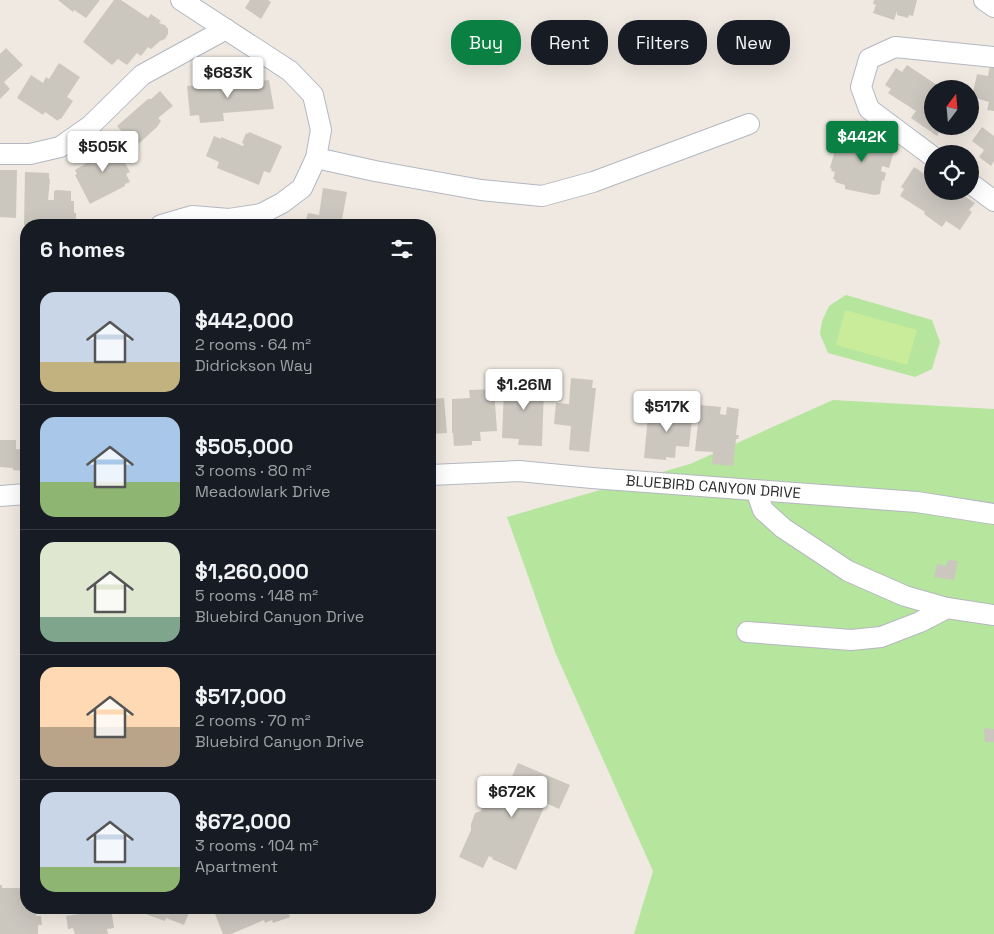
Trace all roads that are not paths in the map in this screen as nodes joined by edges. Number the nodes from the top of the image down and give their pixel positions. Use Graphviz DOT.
graph roads {
  1 [pos="181,0"];
  2 [pos="984,0"];
  3 [pos="994,6"];
  4 [pos="226,29"];
  5 [pos="994,57"];
  6 [pos="748,124"];
  7 [pos="924,150"];
  8 [pos="0,154"];
  9 [pos="316,158"];
  10 [pos="979,190"];
  11 [pos="994,201"];
  12 [pos="182,219"];
  13 [pos="229,219"];
  14 [pos="229,219"];
  15 [pos="436,475"];
  16 [pos="756,490"];
  17 [pos="20,494"];
  18 [pos="0,496"];
  19 [pos="994,514"];
  20 [pos="947,608"];
  21 [pos="994,615"];
  22 [pos="747,632"];
  1 -- 4 [label="street"];
  2 -- 3 [label="street"];
  4 -- 8 [label="street"];
  4 -- 9 [label="street"];
  5 -- 7 [label="street"];
  6 -- 9 [label="street"];
  9 -- 14 [label="street"];
  10 -- 11 [label="street"];
  12 -- 13 [label="street"];
  15 -- 16 [label="street, BLUEBIRD CANYON DRIVE"];
  16 -- 19 [label="street, BLUEBIRD CANYON DRIVE"];
  16 -- 20 [label="street"];
  17 -- 18 [label="street"];
  20 -- 21 [label="street"];
  20 -- 22 [label="street"];
}
